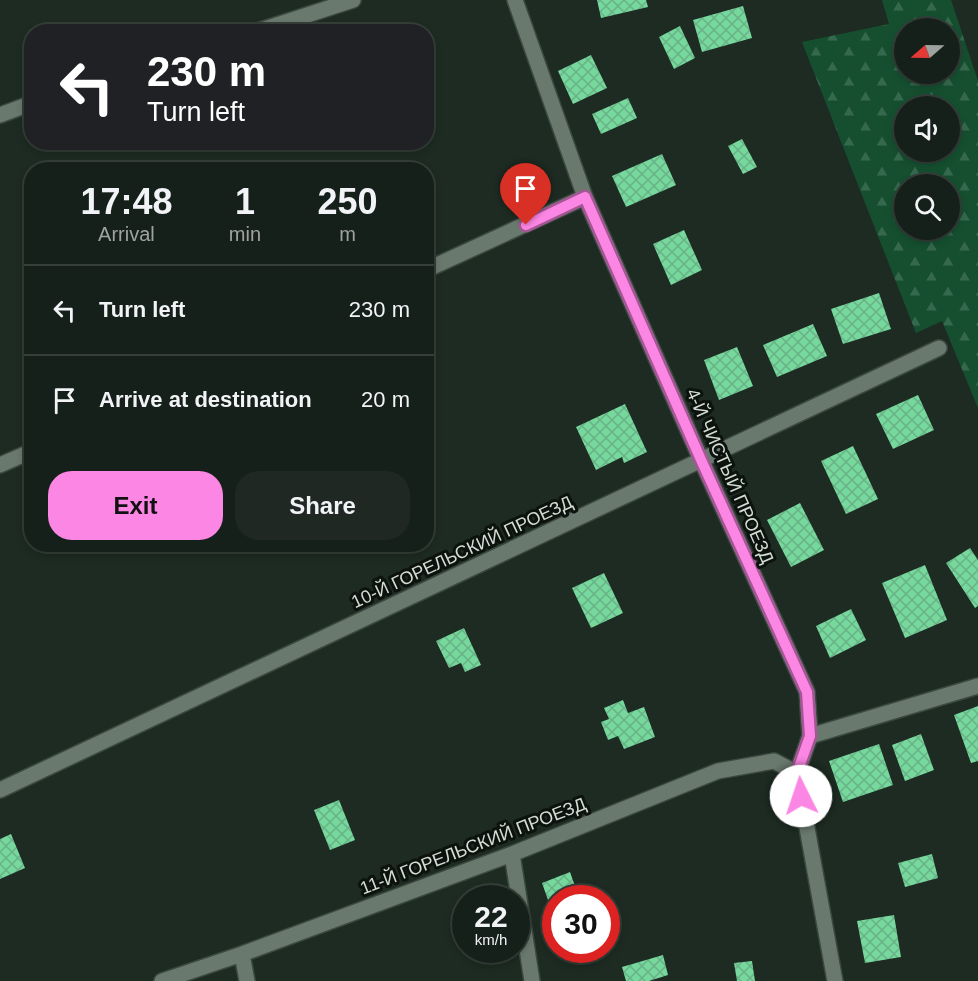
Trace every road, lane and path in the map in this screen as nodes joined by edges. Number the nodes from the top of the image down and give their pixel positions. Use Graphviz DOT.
graph roads {
  1 [pos="353,0"];
  2 [pos="514,0"];
  3 [pos="280,24"];
  4 [pos="24,106"];
  5 [pos="0,115"];
  6 [pos="585,197"];
  7 [pos="434,266"];
  8 [pos="939,348"];
  9 [pos="24,454"];
  10 [pos="702,462"];
  11 [pos="0,465"];
  12 [pos="978,686"];
  13 [pos="810,736"];
  14 [pos="797,773"];
  15 [pos="0,790"];
  16 [pos="512,854"];
  17 [pos="242,954"];
  18 [pos="162,981"];
  19 [pos="247,981"];
  20 [pos="532,981"];
  21 [pos="835,981"];
  1 -- 3 [label="street"];
  2 -- 6 [label="street, 4-Й ЧИСТЫЙ ПРОЕЗД"];
  4 -- 5 [label="street"];
  6 -- 7 [label="street"];
  6 -- 10 [label="street, 4-Й ЧИСТЫЙ ПРОЕЗД"];
  8 -- 10 [label="street, 10-Й ГОРЕЛЬСКИЙ ПРОЕЗД"];
  9 -- 11 [label="street"];
  10 -- 13 [label="street, 4-Й ЧИСТЫЙ ПРОЕЗД"];
  10 -- 15 [label="street, 10-Й ГОРЕЛЬСКИЙ ПРОЕЗД"];
  12 -- 13 [label="street"];
  13 -- 14 [label="street, 4-Й ЧИСТЫЙ ПРОЕЗД"];
  14 -- 16 [label="street, 11-Й ГОРЕЛЬСКИЙ ПРОЕЗД"];
  14 -- 21 [label="street, 4-Й ЧИСТЫЙ ПРОЕЗД"];
  16 -- 17 [label="street, 11-Й ГОРЕЛЬСКИЙ ПРОЕЗД"];
  16 -- 20 [label="street"];
  17 -- 18 [label="street, 11-Й ГОРЕЛЬСКИЙ ПРОЕЗД"];
  17 -- 19 [label="street"];
}
